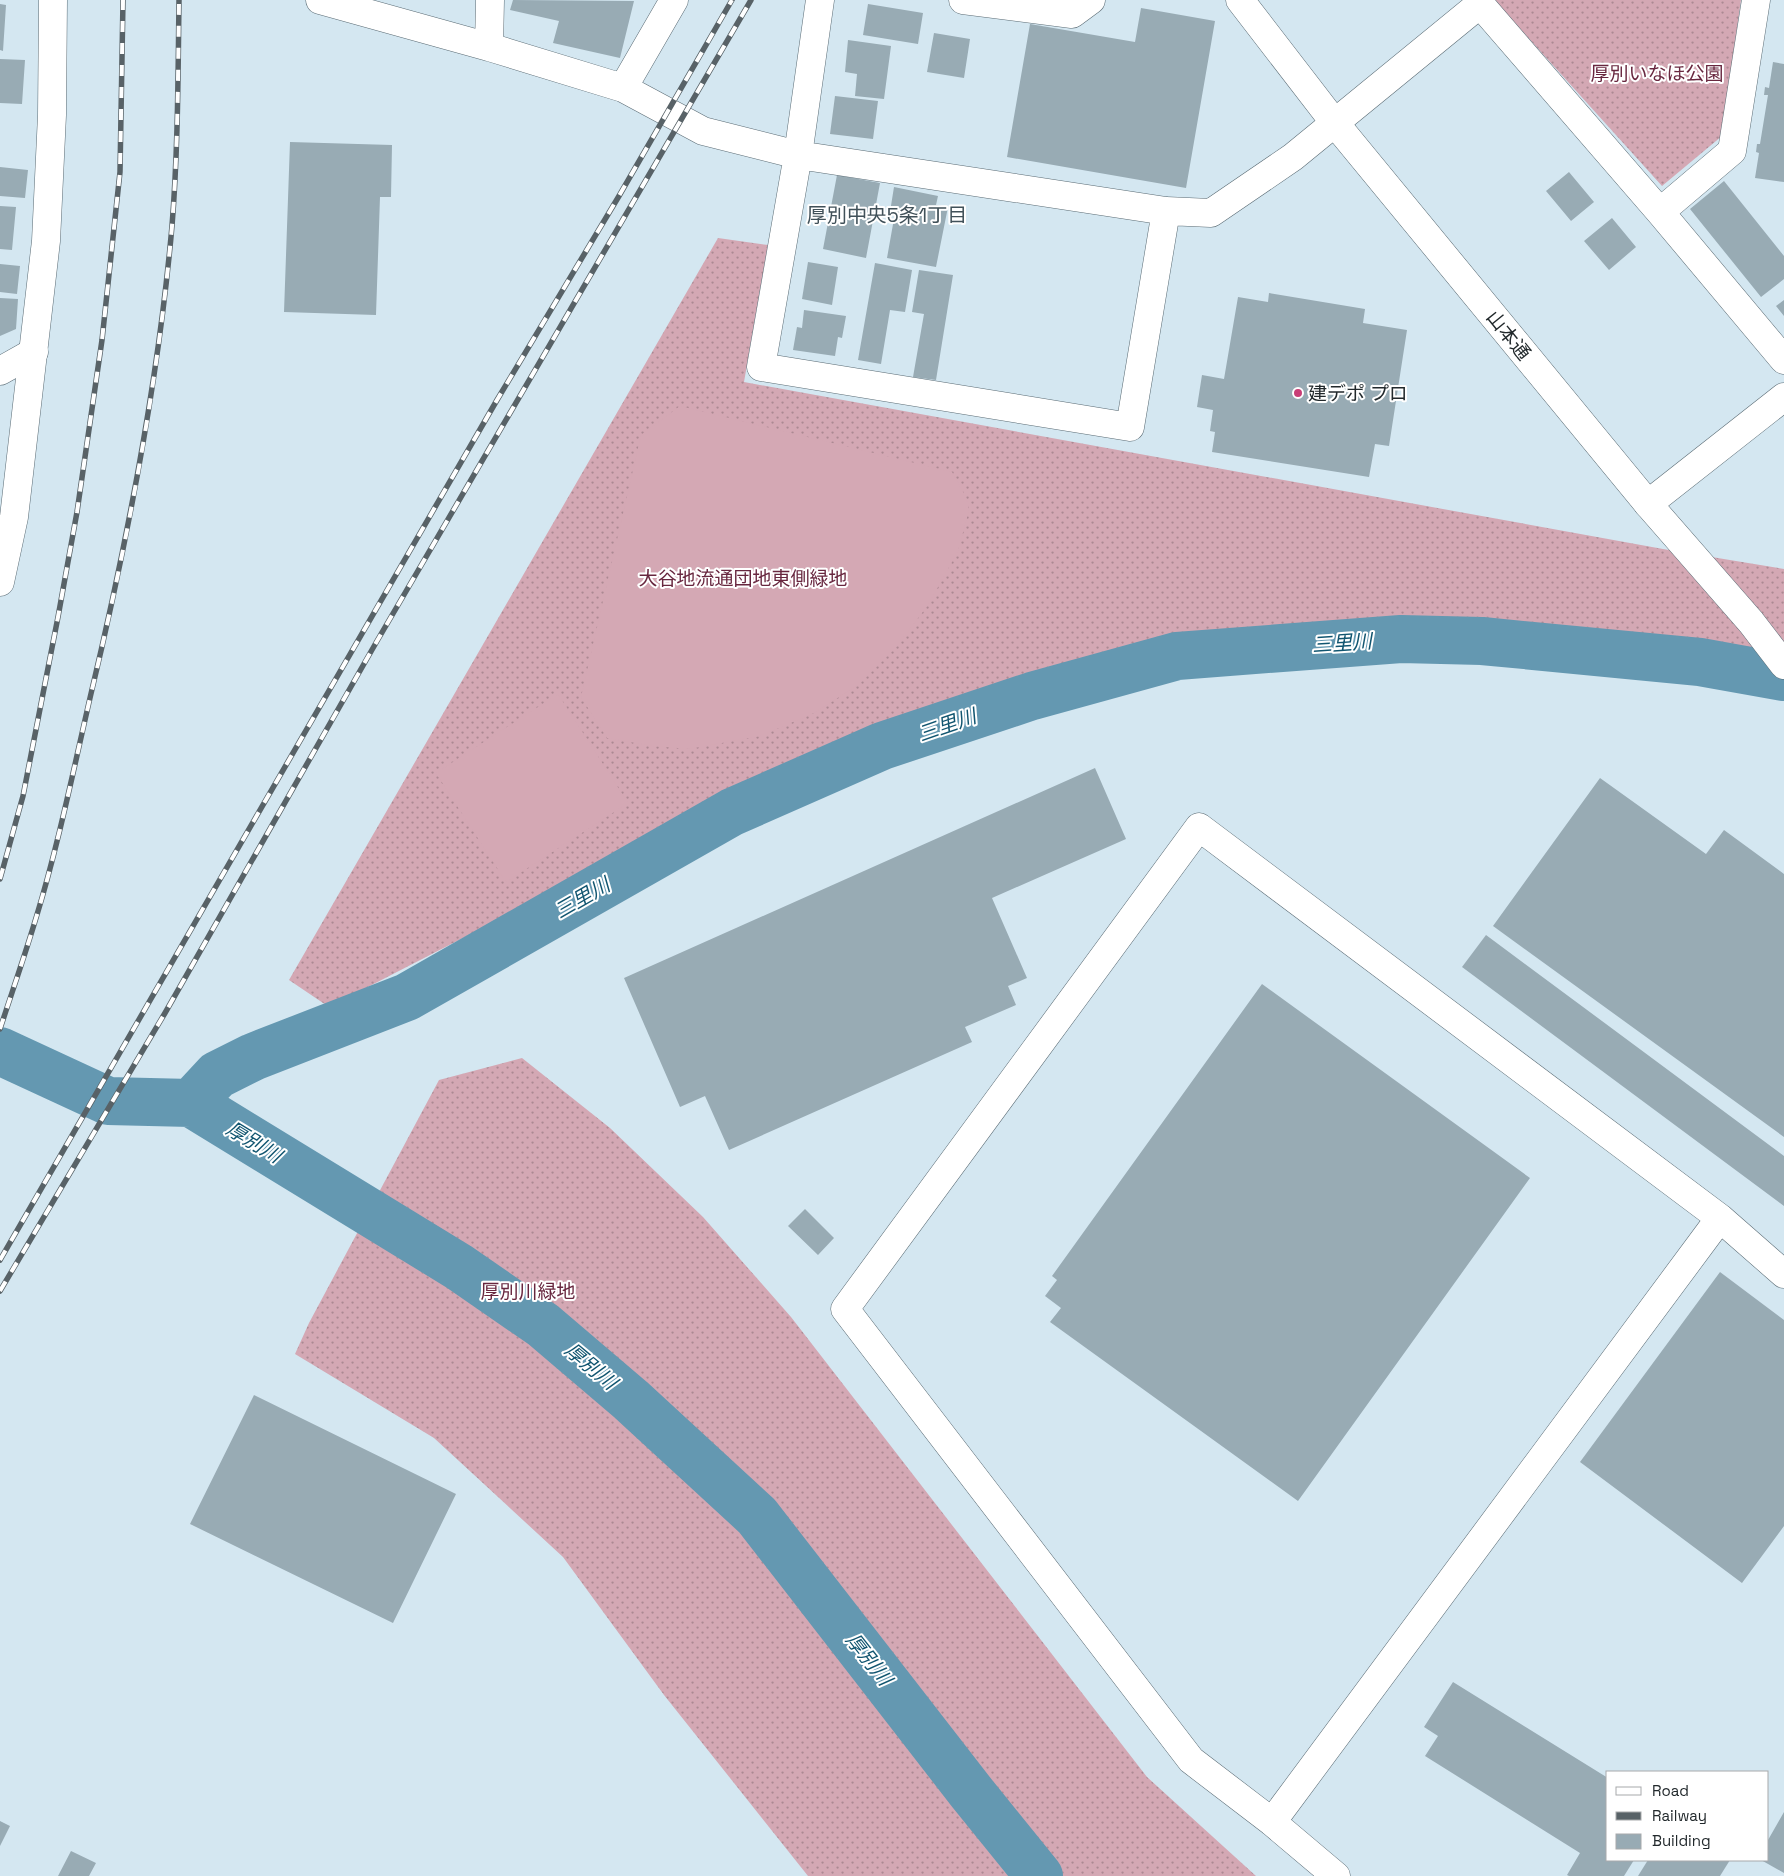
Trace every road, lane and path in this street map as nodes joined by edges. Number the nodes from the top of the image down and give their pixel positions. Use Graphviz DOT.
graph roads {
  1 [pos="53,0"];
  2 [pos="320,0"];
  3 [pos="490,0"];
  4 [pos="674,0"];
  5 [pos="820,0"];
  6 [pos="963,0"];
  7 [pos="1091,0"];
  8 [pos="1240,0"];
  9 [pos="1756,0"];
  10 [pos="1480,2"];
  11 [pos="489,46"];
  12 [pos="623,88"];
  13 [pos="1334,122"];
  14 [pos="798,156"];
  15 [pos="1166,211"];
  16 [pos="1660,212"];
  17 [pos="34,352"];
  18 [pos="1784,360"];
  19 [pos="0,371"];
  20 [pos="1784,397"];
  21 [pos="1648,504"];
  22 [pos="0,582"];
  23 [pos="1784,665"];
  24 [pos="1720,1218"];
  25 [pos="1784,1274"];
  26 [pos="1272,1822"];
  27 [pos="1336,1876"];
  1 -- 17 [label="street"];
  2 -- 11 [label="street"];
  3 -- 11 [label="street"];
  4 -- 12 [label="street"];
  5 -- 14 [label="street"];
  6 -- 7 [label="street"];
  8 -- 13 [label="street, 山本通"];
  9 -- 16 [label="street"];
  10 -- 13 [label="street"];
  10 -- 16 [label="street"];
  11 -- 12 [label="street"];
  12 -- 14 [label="street"];
  13 -- 15 [label="street"];
  13 -- 21 [label="street, 山本通"];
  14 -- 15 [label="street"];
  14 -- 15 [label="street"];
  16 -- 18 [label="street"];
  17 -- 19 [label="street"];
  17 -- 22 [label="street"];
  20 -- 21 [label="street"];
  21 -- 23 [label="street, 山本通"];
  24 -- 25 [label="street"];
  24 -- 26 [label="street"];
  24 -- 26 [label="street"];
  26 -- 27 [label="street"];
}
